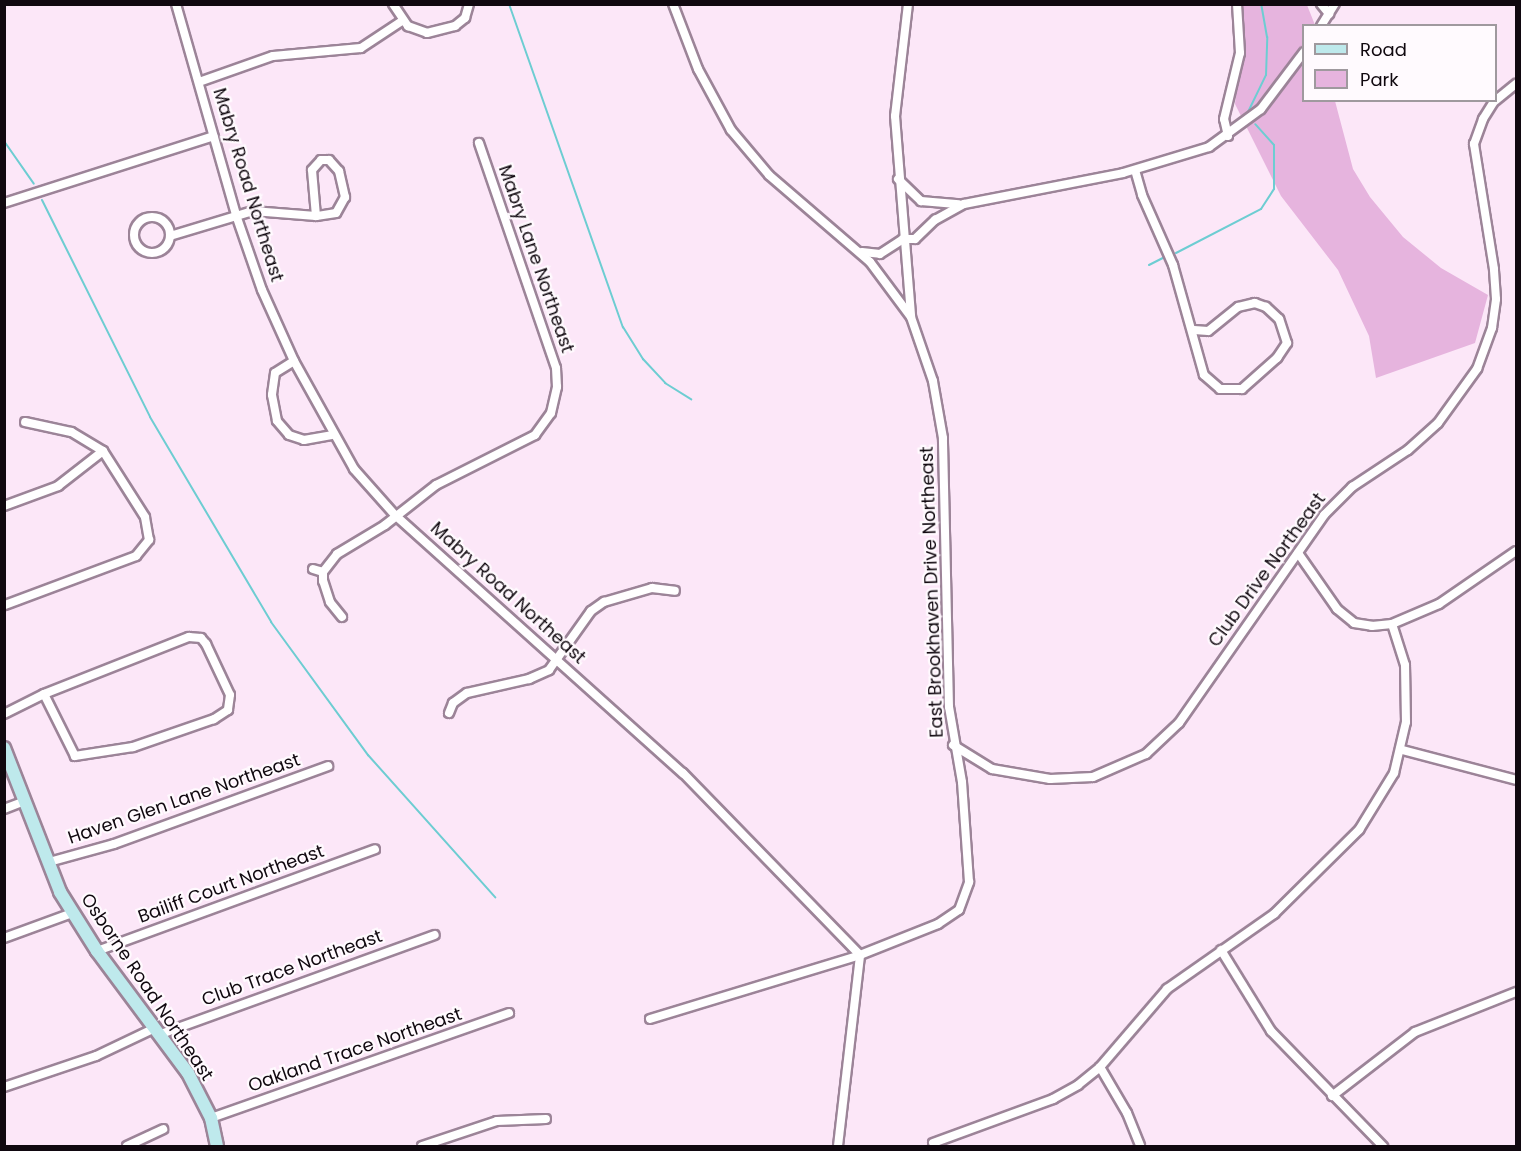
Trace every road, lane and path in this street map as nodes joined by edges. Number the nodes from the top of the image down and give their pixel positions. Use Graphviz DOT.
graph roads {
  1 [pos="176,4"];
  2 [pos="393,4"];
  3 [pos="469,4"];
  4 [pos="673,4"];
  5 [pos="908,4"];
  6 [pos="1237,4"];
  7 [pos="1321,4"];
  8 [pos="1335,4"];
  9 [pos="1329,14"];
  10 [pos="402,21"];
  11 [pos="1322,24"];
  12 [pos="1302,55"];
  13 [pos="199,82"];
  14 [pos="1516,84"];
  15 [pos="1497,98"];
  16 [pos="1494,102"];
  17 [pos="214,136"];
  18 [pos="1228,136"];
  19 [pos="479,143"];
  20 [pos="1135,170"];
  21 [pos="898,178"];
  22 [pos="4,203"];
  23 [pos="964,204"];
  24 [pos="236,215"];
  25 [pos="316,216"];
  26 [pos="170,236"];
  27 [pos="903,239"];
  28 [pos="915,239"];
  29 [pos="860,251"];
  30 [pos="906,256"];
  31 [pos="911,317"];
  32 [pos="1194,330"];
  33 [pos="294,361"];
  34 [pos="25,422"];
  35 [pos="333,435"];
  36 [pos="103,451"];
  37 [pos="4,506"];
  38 [pos="395,515"];
  39 [pos="1516,551"];
  40 [pos="1298,553"];
  41 [pos="313,569"];
  42 [pos="323,572"];
  43 [pos="675,591"];
  44 [pos="5,605"];
  45 [pos="342,617"];
  46 [pos="1392,624"];
  47 [pos="559,660"];
  48 [pos="44,694"];
  49 [pos="449,713"];
  50 [pos="4,714"];
  51 [pos="953,745"];
  52 [pos="4,748"];
  53 [pos="1402,750"];
  54 [pos="328,766"];
  55 [pos="1516,780"];
  56 [pos="25,801"];
  57 [pos="4,809"];
  58 [pos="375,849"];
  59 [pos="50,862"];
  60 [pos="72,913"];
  61 [pos="435,935"];
  62 [pos="4,938"];
  63 [pos="1221,950"];
  64 [pos="98,951"];
  65 [pos="856,956"];
  66 [pos="1516,992"];
  67 [pos="509,1013"];
  68 [pos="650,1019"];
  69 [pos="158,1031"];
  70 [pos="1100,1067"];
  71 [pos="4,1087"];
  72 [pos="1332,1096"];
  73 [pos="211,1118"];
  74 [pos="546,1119"];
  75 [pos="163,1129"];
  76 [pos="933,1143"];
  77 [pos="127,1146"];
  78 [pos="217,1146"];
  79 [pos="422,1146"];
  80 [pos="838,1146"];
  81 [pos="1140,1146"];
  82 [pos="1383,1146"];
  1 -- 13 [label="street, Mabry Road Northeast"];
  2 -- 10 [label="street"];
  3 -- 10 [label="street"];
  4 -- 29 [label="street, East Brookhaven Drive Northeast"];
  5 -- 21 [label="street"];
  6 -- 18 [label="street"];
  7 -- 9 [label="street"];
  8 -- 9 [label="street"];
  9 -- 11 [label="street"];
  10 -- 13 [label="street"];
  12 -- 18 [label="street"];
  13 -- 17 [label="street, Mabry Road Northeast"];
  14 -- 15 [label="street, Club Drive Northeast"];
  16 -- 40 [label="street, Club Drive Northeast"];
  17 -- 22 [label="street"];
  17 -- 24 [label="street, Mabry Road Northeast"];
  18 -- 20 [label="street"];
  19 -- 38 [label="street, Mabry Lane Northeast"];
  20 -- 23 [label="street"];
  20 -- 32 [label="street"];
  21 -- 23 [label="street"];
  21 -- 27 [label="street"];
  23 -- 28 [label="street"];
  24 -- 25 [label="street"];
  24 -- 26 [label="street"];
  24 -- 33 [label="street, Mabry Road Northeast"];
  25 -- 25 [label="street"];
  26 -- 26 [label="street"];
  27 -- 28 [label="street"];
  27 -- 29 [label="street"];
  27 -- 30 [label="street"];
  28 -- 30 [label="street"];
  29 -- 31 [label="street, East Brookhaven Drive Northeast"];
  30 -- 31 [label="street"];
  31 -- 51 [label="street, East Brookhaven Drive Northeast"];
  32 -- 32 [label="street"];
  33 -- 35 [label="street, Mabry Road Northeast"];
  33 -- 35 [label="street"];
  34 -- 36 [label="street"];
  35 -- 38 [label="street, Mabry Road Northeast"];
  36 -- 37 [label="street"];
  36 -- 44 [label="street"];
  38 -- 42 [label="street, Mabry Lane Northeast"];
  38 -- 47 [label="street, Mabry Road Northeast"];
  39 -- 46 [label="street"];
  40 -- 46 [label="street"];
  40 -- 51 [label="street, Club Drive Northeast"];
  41 -- 42 [label="street"];
  42 -- 45 [label="street"];
  43 -- 47 [label="street"];
  46 -- 53 [label="street"];
  47 -- 49 [label="street"];
  47 -- 65 [label="street, Mabry Road Northeast"];
  48 -- 48 [label="street"];
  48 -- 50 [label="street"];
  51 -- 65 [label="street, East Brookhaven Drive Northeast"];
  52 -- 56 [label="street, Osborne Road Northeast"];
  53 -- 55 [label="street"];
  53 -- 63 [label="street"];
  54 -- 59 [label="street, Haven Glen Lane Northeast"];
  56 -- 57 [label="street"];
  56 -- 59 [label="street, Osborne Road Northeast"];
  58 -- 64 [label="street, Bailiff Court Northeast"];
  59 -- 60 [label="street, Osborne Road Northeast"];
  60 -- 62 [label="street"];
  60 -- 64 [label="street, Osborne Road Northeast"];
  61 -- 69 [label="street, Club Trace Northeast"];
  63 -- 70 [label="street"];
  63 -- 72 [label="street"];
  64 -- 69 [label="street, Osborne Road Northeast"];
  65 -- 68 [label="street, East Brookhaven Drive Northeast"];
  65 -- 80 [label="street"];
  66 -- 72 [label="street"];
  67 -- 73 [label="street, Oakland Trace Northeast"];
  69 -- 71 [label="street, Club Trace Northeast"];
  69 -- 73 [label="street, Osborne Road Northeast"];
  70 -- 76 [label="street"];
  70 -- 81 [label="street"];
  72 -- 82 [label="street"];
  73 -- 78 [label="street, Osborne Road Northeast"];
  74 -- 79 [label="street"];
  75 -- 77 [label="street"];
}
